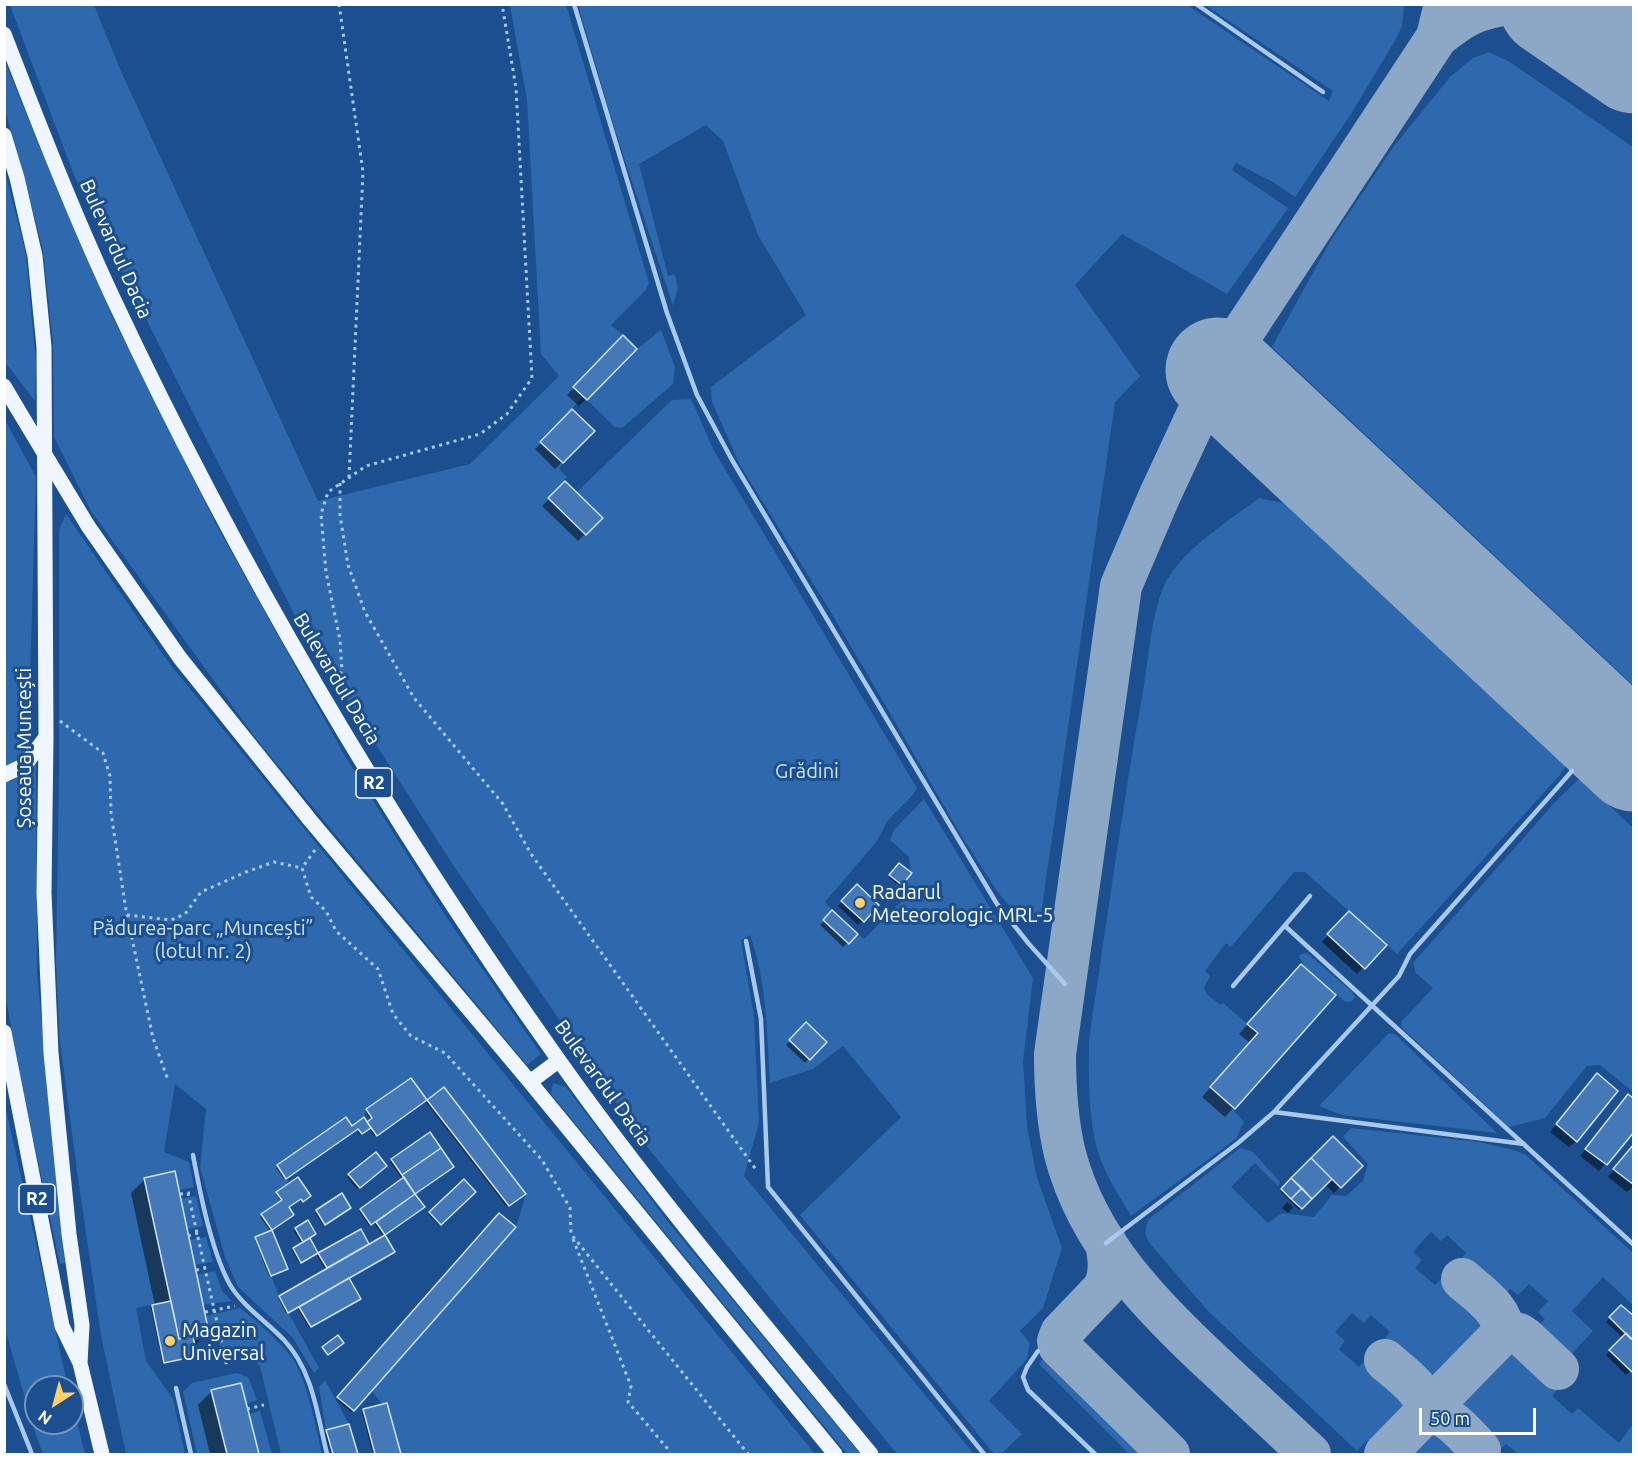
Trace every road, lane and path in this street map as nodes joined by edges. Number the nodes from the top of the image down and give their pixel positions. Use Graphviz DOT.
graph roads {
  1 [pos="339,4"];
  2 [pos="502,4"];
  3 [pos="574,4"];
  4 [pos="1196,4"];
  5 [pos="4,34"];
  6 [pos="1323,92"];
  7 [pos="4,135"];
  8 [pos="4,386"];
  9 [pos="349,477"];
  10 [pos="340,483"];
  11 [pos="325,701"];
  12 [pos="46,711"];
  13 [pos="46,737"];
  14 [pos="1572,771"];
  15 [pos="4,775"];
  16 [pos="325,838"];
  17 [pos="302,868"];
  18 [pos="1310,896"];
  19 [pos="127,915"];
  20 [pos="1285,926"];
  21 [pos="746,941"];
  22 [pos="1065,984"];
  23 [pos="1233,986"];
  24 [pos="1372,1006"];
  25 [pos="4,1032"];
  26 [pos="558,1061"];
  27 [pos="168,1080"];
  28 [pos="530,1082"];
  29 [pos="1274,1112"];
  30 [pos="1524,1144"];
  31 [pos="193,1155"];
  32 [pos="768,1187"];
  33 [pos="188,1193"];
  34 [pos="571,1234"];
  35 [pos="1106,1243"];
  36 [pos="1634,1245"];
  37 [pos="222,1266"];
  38 [pos="206,1268"];
  39 [pos="196,1270"];
  40 [pos="247,1304"];
  41 [pos="215,1310"];
  42 [pos="205,1312"];
  43 [pos="1038,1351"];
  44 [pos="80,1363"];
  45 [pos="227,1366"];
  46 [pos="4,1384"];
  47 [pos="176,1388"];
  48 [pos="264,1405"];
  49 [pos="248,1409"];
  50 [pos="32,1455"];
  51 [pos="102,1455"];
  52 [pos="191,1455"];
  53 [pos="327,1455"];
  54 [pos="670,1455"];
  55 [pos="748,1455"];
  56 [pos="835,1455"];
  57 [pos="871,1455"];
  58 [pos="984,1455"];
  59 [pos="1095,1455"];
  1 -- 9 [label="path"];
  2 -- 9 [label="path"];
  3 -- 22 [label="lane"];
  4 -- 6 [label="lane"];
  5 -- 11 [label="main road, Bulevardul Dacia / R2"];
  7 -- 12 [label="main road, Șoseaua Muncești"];
  8 -- 16 [label="main road, bridge"];
  9 -- 10 [label="path"];
  10 -- 11 [label="path"];
  10 -- 32 [label="path"];
  11 -- 26 [label="main road, Bulevardul Dacia / R2"];
  12 -- 13 [label="main road, Șoseaua Muncești"];
  12 -- 19 [label="path"];
  13 -- 15 [label="main road"];
  13 -- 44 [label="main road, Șoseaua Muncești"];
  14 -- 24 [label="lane"];
  16 -- 17 [label="path"];
  16 -- 28 [label="main road"];
  17 -- 19 [label="path"];
  17 -- 34 [label="path"];
  18 -- 20 [label="lane"];
  19 -- 27 [label="path"];
  20 -- 23 [label="lane"];
  20 -- 24 [label="lane"];
  21 -- 32 [label="lane"];
  24 -- 29 [label="lane"];
  24 -- 30 [label="lane"];
  25 -- 44 [label="main road, Șoseaua Muncești / R2"];
  26 -- 28 [label="main road"];
  26 -- 57 [label="main road, Bulevardul Dacia / R2"];
  28 -- 56 [label="main road"];
  29 -- 30 [label="lane"];
  29 -- 35 [label="lane"];
  30 -- 36 [label="lane"];
  31 -- 37 [label="lane"];
  32 -- 58 [label="lane"];
  33 -- 38 [label="path"];
  34 -- 54 [label="path"];
  34 -- 55 [label="path"];
  37 -- 38 [label="path"];
  37 -- 40 [label="lane"];
  38 -- 39 [label="path"];
  38 -- 41 [label="path"];
  40 -- 41 [label="path"];
  40 -- 53 [label="lane"];
  41 -- 42 [label="path"];
  41 -- 45 [label="path"];
  43 -- 59 [label="lane"];
  44 -- 51 [label="main road, Șoseaua Muncești"];
  46 -- 50 [label="lane"];
  47 -- 52 [label="lane"];
  48 -- 49 [label="path"];
}
